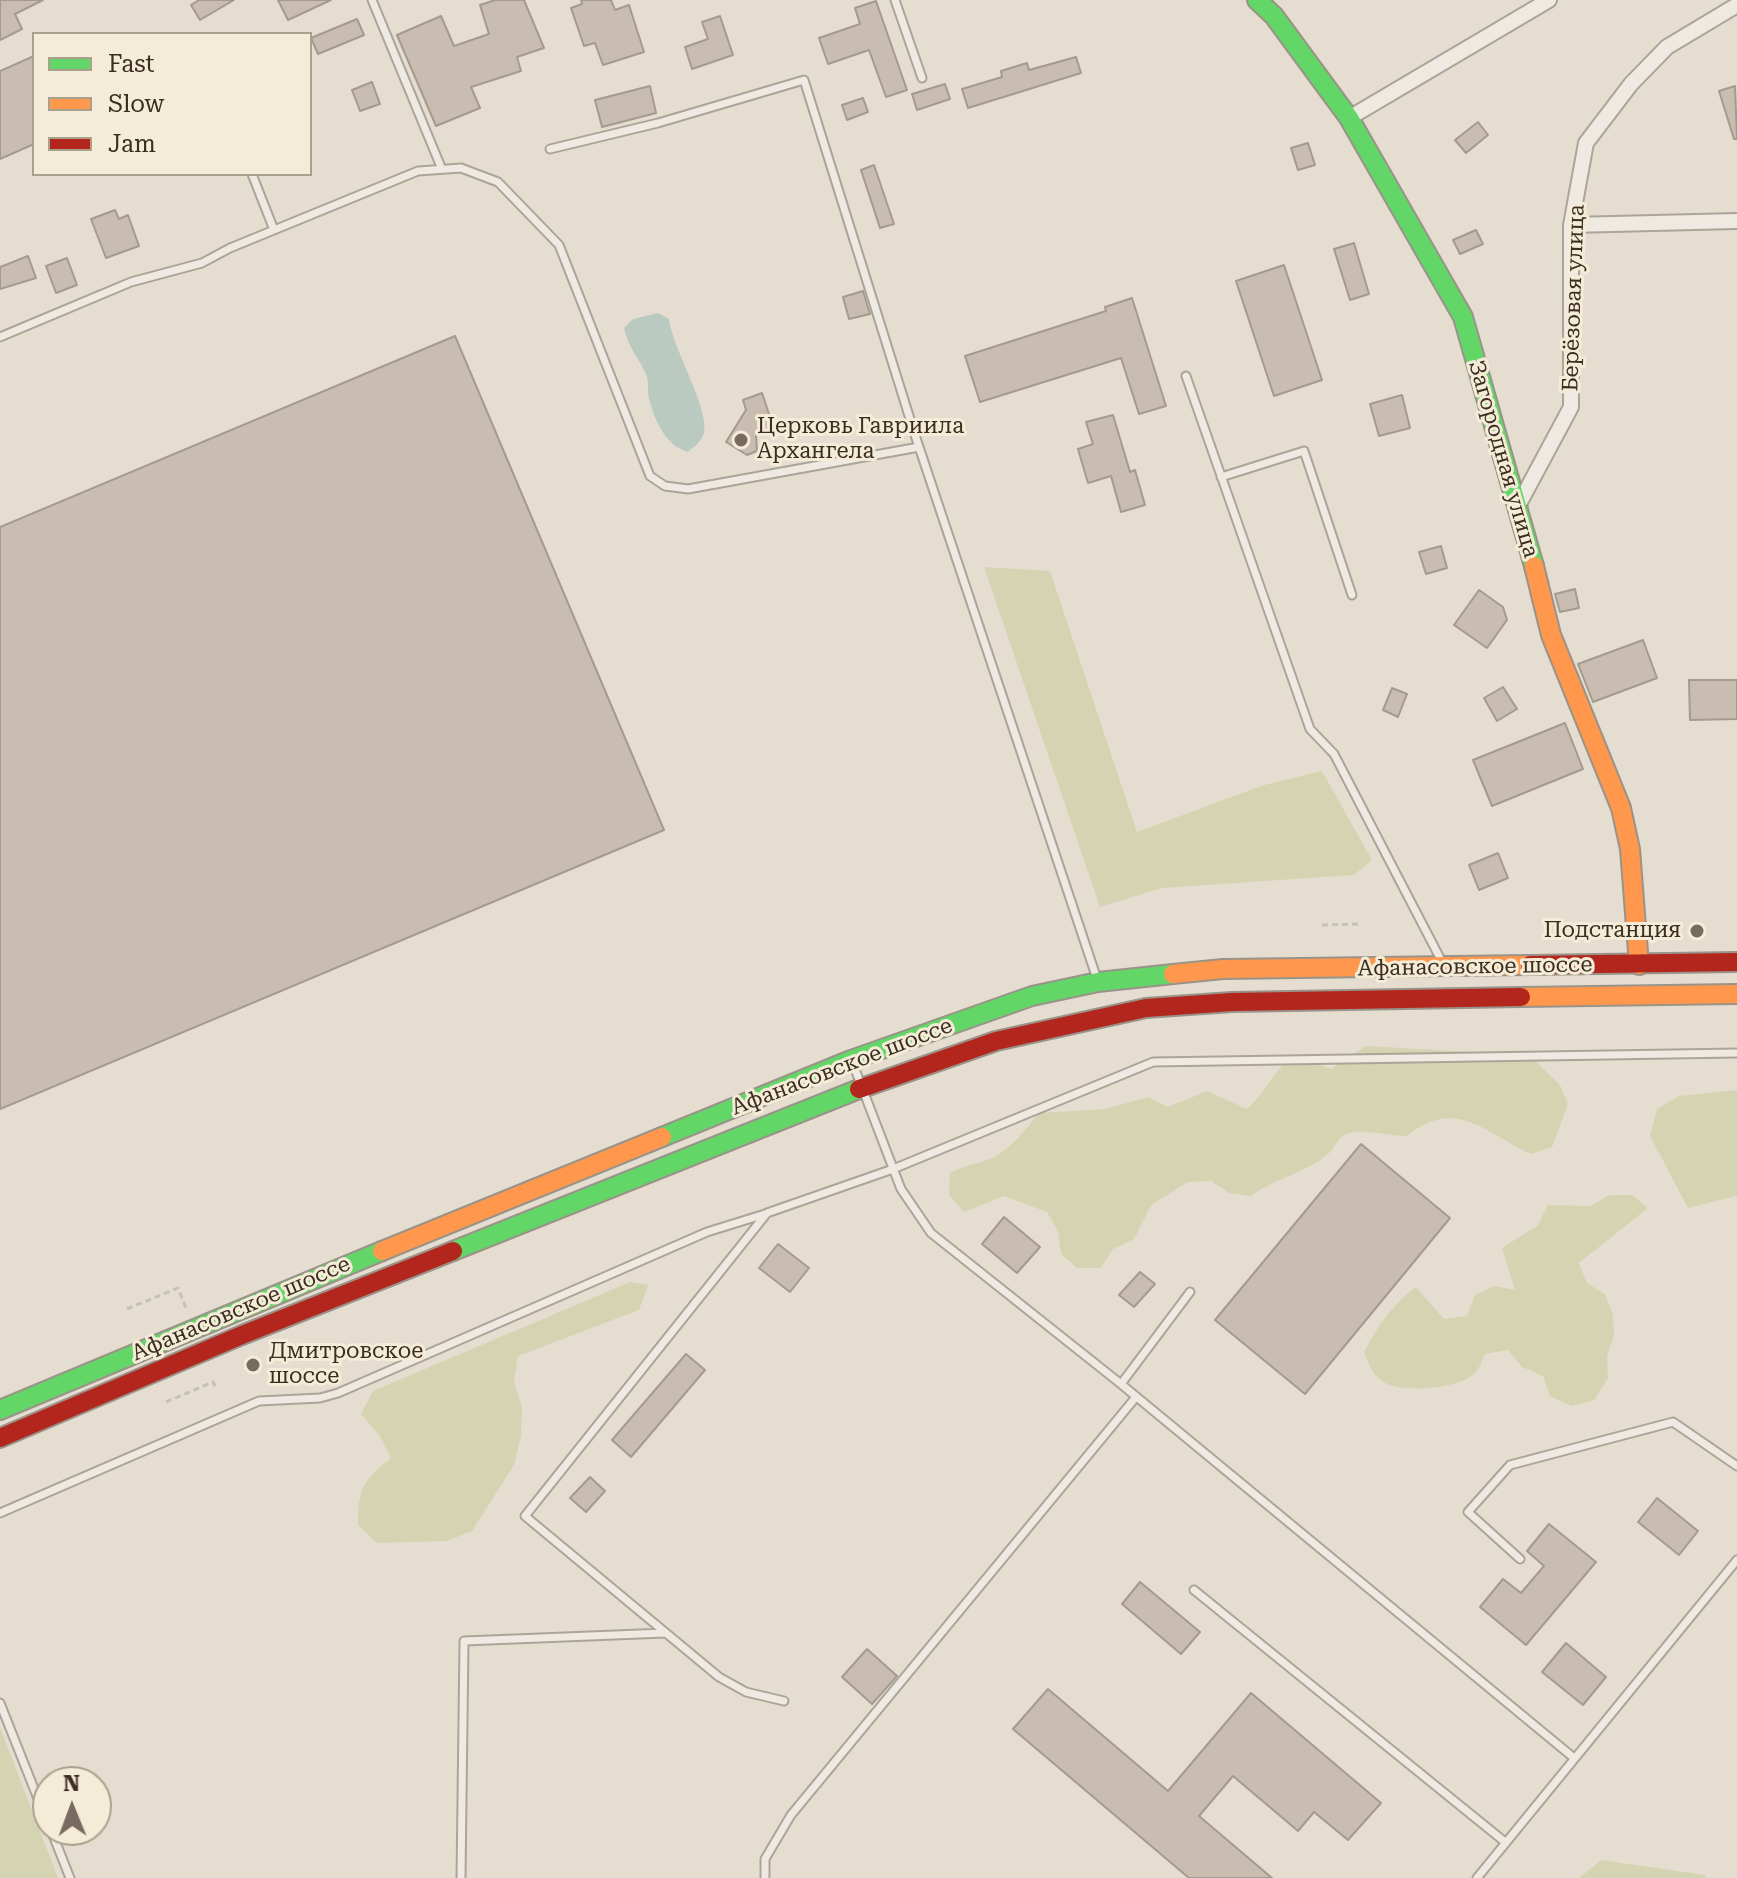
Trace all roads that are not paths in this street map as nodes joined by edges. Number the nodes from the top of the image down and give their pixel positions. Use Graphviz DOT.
graph roads {
  1 [pos="372,0"];
  2 [pos="895,0"];
  3 [pos="1257,0"];
  4 [pos="1544,1"];
  5 [pos="1737,5"];
  6 [pos="922,78"];
  7 [pos="1349,118"];
  8 [pos="550,149"];
  9 [pos="441,167"];
  10 [pos="253,176"];
  11 [pos="1737,221"];
  12 [pos="1571,225"];
  13 [pos="274,230"];
  14 [pos="0,337"];
  15 [pos="1186,376"];
  16 [pos="919,447"];
  17 [pos="1221,477"];
  18 [pos="1519,504"];
  19 [pos="1352,595"];
  20 [pos="1737,962"];
  21 [pos="1639,965"];
  22 [pos="1446,969"];
  23 [pos="1098,982"];
  24 [pos="1737,994"];
  25 [pos="1737,1053"];
  26 [pos="851,1060"];
  27 [pos="862,1088"];
  28 [pos="893,1169"];
  29 [pos="767,1213"];
  30 [pos="1190,1292"];
  31 [pos="1121,1384"];
  32 [pos="1136,1397"];
  33 [pos="0,1410"];
  34 [pos="0,1438"];
  35 [pos="1737,1466"];
  36 [pos="0,1513"];
  37 [pos="1520,1559"];
  38 [pos="1737,1560"];
  39 [pos="1194,1590"];
  40 [pos="665,1632"];
  41 [pos="784,1701"];
  42 [pos="0,1703"];
  43 [pos="1574,1758"];
  44 [pos="32,1784"];
  45 [pos="1505,1842"];
  46 [pos="57,1846"];
  47 [pos="70,1878"];
  48 [pos="461,1878"];
  49 [pos="765,1878"];
  50 [pos="1477,1878"];
  1 -- 9 [label="lane"];
  2 -- 6 [label="lane"];
  3 -- 7 [label="main road, Загородная улица"];
  4 -- 7 [label="street"];
  5 -- 12 [label="street, Берёзовая улица"];
  7 -- 18 [label="main road, Загородная улица"];
  8 -- 16 [label="lane"];
  9 -- 13 [label="lane"];
  9 -- 16 [label="lane"];
  10 -- 13 [label="lane"];
  11 -- 12 [label="street"];
  12 -- 18 [label="street, Берёзовая улица"];
  13 -- 14 [label="lane"];
  15 -- 17 [label="lane"];
  16 -- 23 [label="lane"];
  17 -- 19 [label="lane"];
  17 -- 22 [label="lane"];
  18 -- 21 [label="main road, Загородная улица"];
  20 -- 21 [label="main road, Афанасовское шоссе"];
  21 -- 22 [label="main road, Афанасовское шоссе"];
  22 -- 23 [label="main road, Афанасовское шоссе"];
  23 -- 26 [label="main road, Афанасовское шоссе"];
  24 -- 27 [label="main road, Афанасовское шоссе"];
  25 -- 28 [label="lane"];
  26 -- 27 [label="lane"];
  26 -- 33 [label="main road, Афанасовское шоссе"];
  27 -- 28 [label="lane"];
  27 -- 34 [label="main road, Афанасовское шоссе"];
  28 -- 29 [label="lane"];
  28 -- 31 [label="lane"];
  29 -- 36 [label="lane"];
  29 -- 40 [label="lane"];
  30 -- 31 [label="lane"];
  31 -- 32 [label="lane"];
  32 -- 43 [label="lane"];
  32 -- 49 [label="lane"];
  35 -- 37 [label="lane"];
  38 -- 43 [label="lane"];
  39 -- 45 [label="lane"];
  40 -- 41 [label="lane"];
  40 -- 48 [label="lane"];
  42 -- 44 [label="lane"];
  43 -- 45 [label="lane"];
  45 -- 50 [label="lane"];
  46 -- 47 [label="lane"];
}
